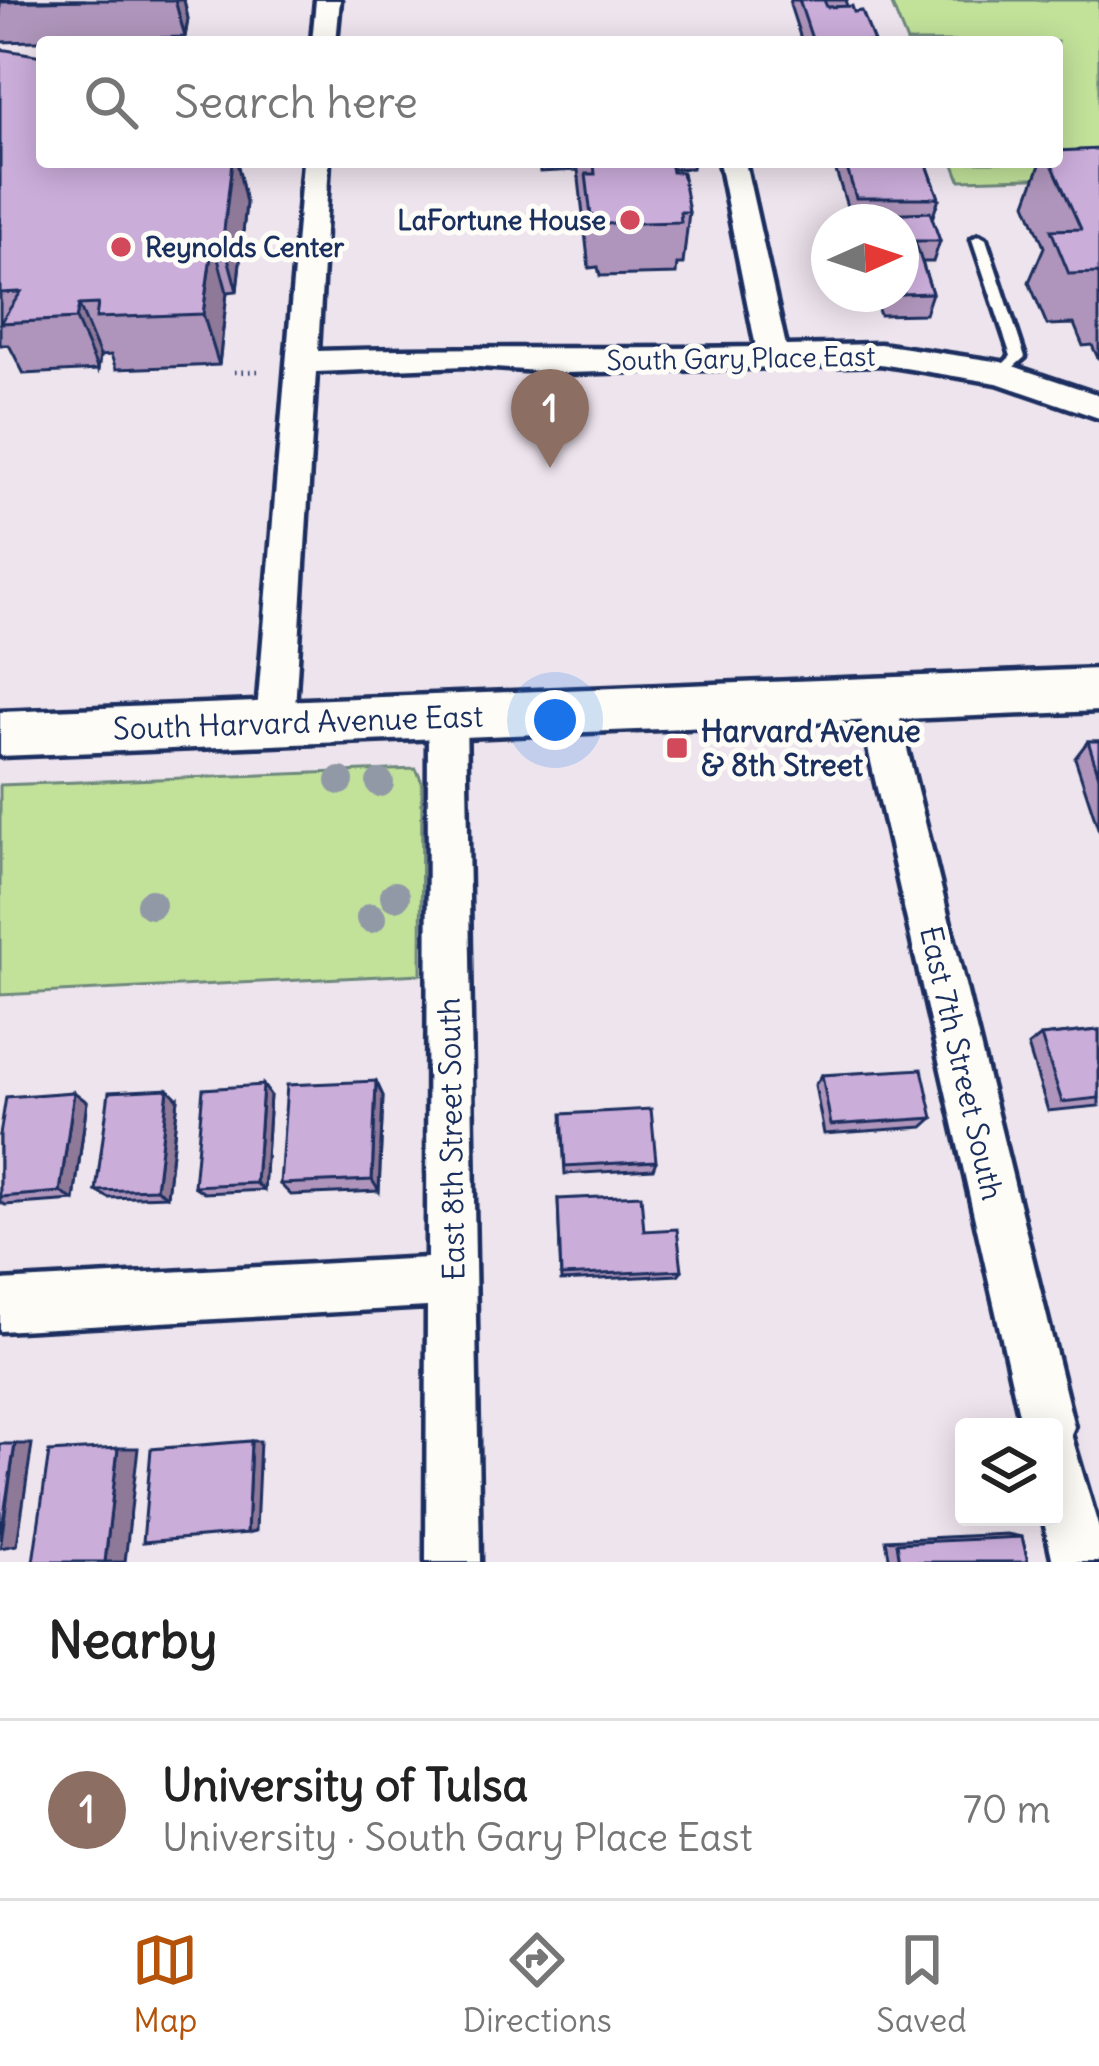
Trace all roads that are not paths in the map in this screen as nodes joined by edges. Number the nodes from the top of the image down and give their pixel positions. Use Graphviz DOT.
graph roads {
  1 [pos="328,0"];
  2 [pos="325,36"];
  3 [pos="316,168"];
  4 [pos="733,168"];
  5 [pos="979,239"];
  6 [pos="773,356"];
  7 [pos="303,362"];
  8 [pos="1001,373"];
  9 [pos="1099,407"];
  10 [pos="1099,689"];
  11 [pos="875,700"];
  12 [pos="447,716"];
  13 [pos="275,724"];
  14 [pos="0,734"];
  15 [pos="452,1281"];
  16 [pos="0,1306"];
  17 [pos="1046,1418"];
  18 [pos="1063,1491"];
  19 [pos="453,1562"];
  20 [pos="1080,1562"];
  1 -- 2 [label="street"];
  3 -- 7 [label="street"];
  4 -- 6 [label="street"];
  5 -- 8 [label="lane"];
  6 -- 7 [label="street, South Gary Place East"];
  6 -- 8 [label="street, South Gary Place East"];
  7 -- 13 [label="street"];
  8 -- 9 [label="street, South Gary Place East"];
  10 -- 11 [label="main road, South Harvard Avenue East"];
  11 -- 12 [label="main road, South Harvard Avenue East"];
  11 -- 17 [label="street, East 7th Street South"];
  12 -- 13 [label="main road, South Harvard Avenue East"];
  12 -- 15 [label="street, East 8th Street South"];
  13 -- 14 [label="main road, South Harvard Avenue East"];
  15 -- 16 [label="street"];
  15 -- 19 [label="street, East 8th Street South"];
  18 -- 20 [label="street"];
}
